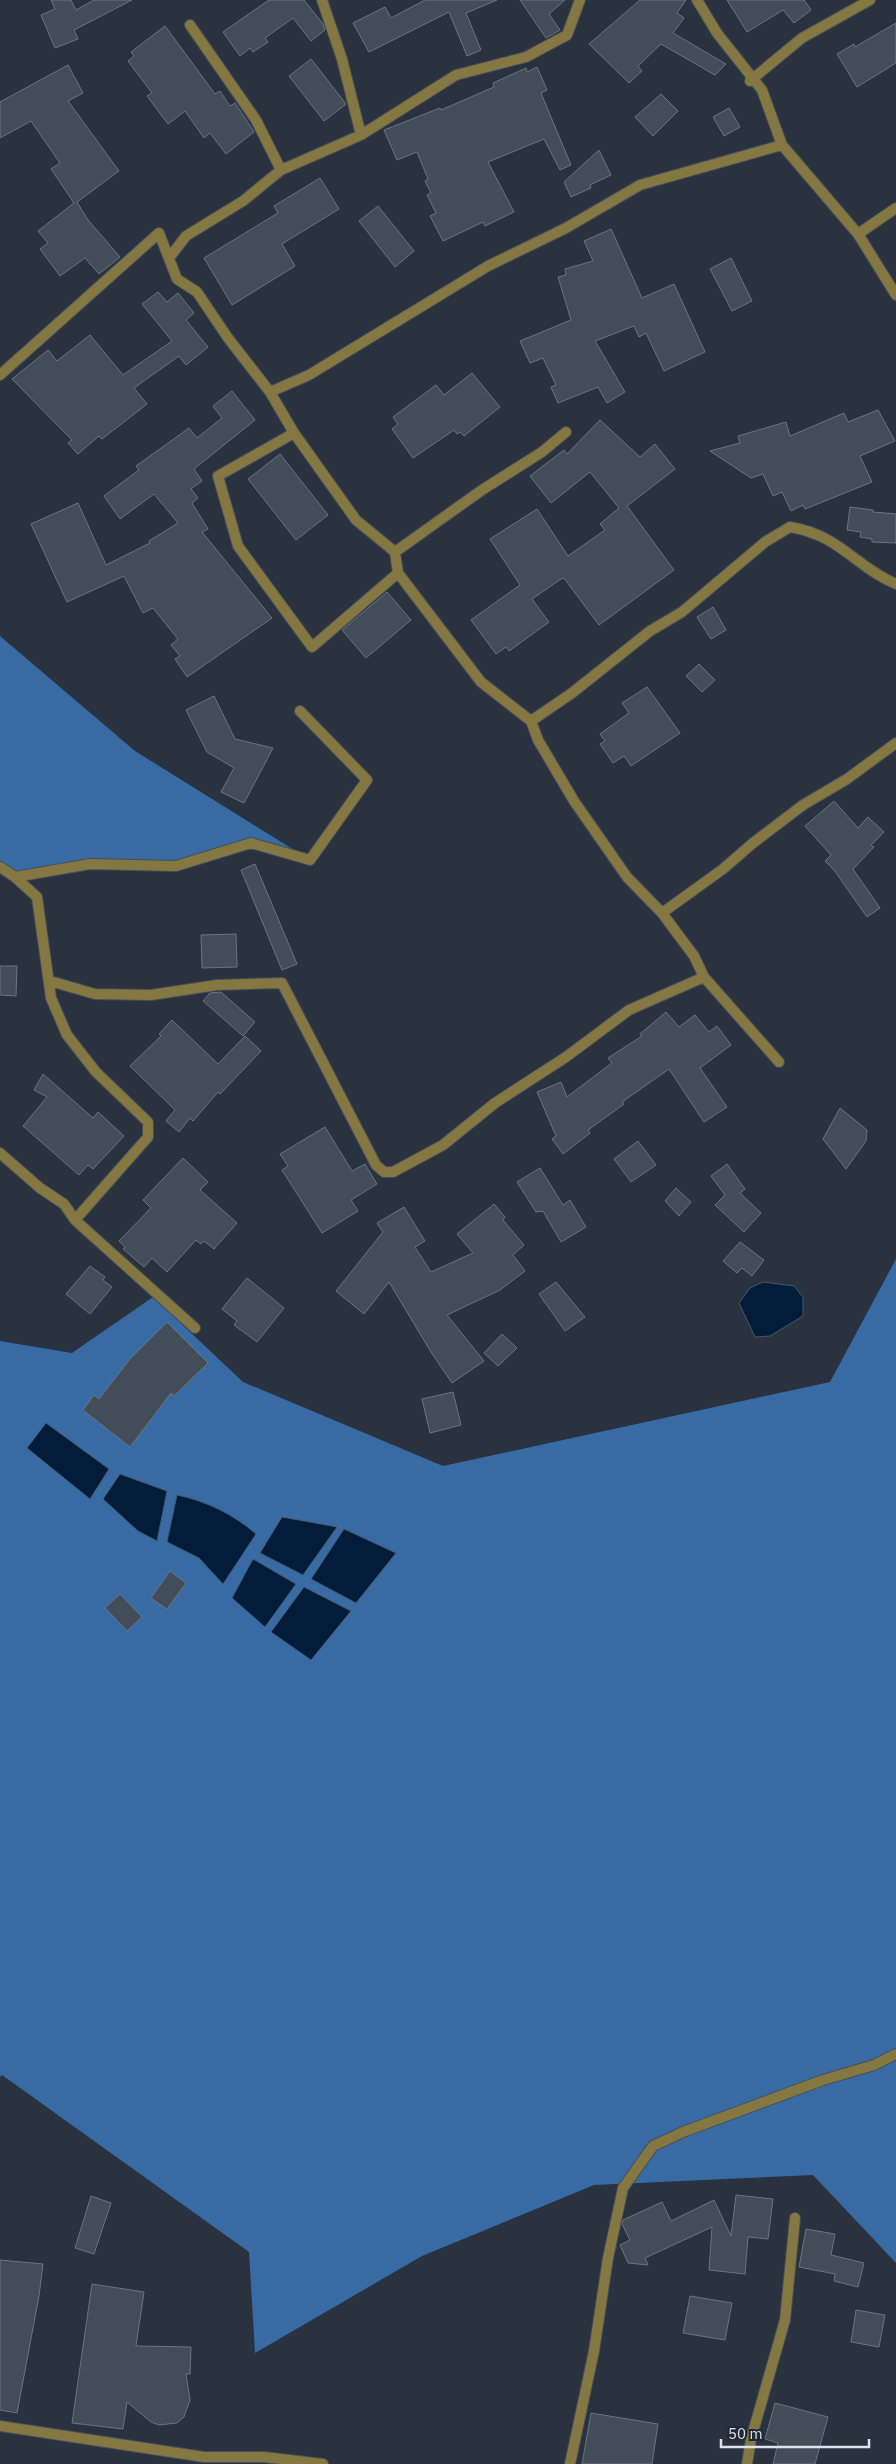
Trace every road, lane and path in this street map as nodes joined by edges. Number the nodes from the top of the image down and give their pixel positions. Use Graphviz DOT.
graph roads {
  1 [pos="322,0"];
  2 [pos="580,0"];
  3 [pos="698,0"];
  4 [pos="870,0"];
  5 [pos="190,25"];
  6 [pos="750,81"];
  7 [pos="361,135"];
  8 [pos="782,145"];
  9 [pos="281,170"];
  10 [pos="896,208"];
  11 [pos="858,234"];
  12 [pos="168,258"];
  13 [pos="896,295"];
  14 [pos="0,376"];
  15 [pos="270,392"];
  16 [pos="566,432"];
  17 [pos="294,433"];
  18 [pos="395,552"];
  19 [pos="398,572"];
  20 [pos="896,584"];
  21 [pos="300,711"];
  22 [pos="531,722"];
  23 [pos="896,743"];
  24 [pos="0,867"];
  25 [pos="16,877"];
  26 [pos="662,913"];
  27 [pos="704,977"];
  28 [pos="50,982"];
  29 [pos="779,1062"];
  30 [pos="0,1153"];
  31 [pos="75,1220"];
  32 [pos="195,1328"];
  33 [pos="896,2054"];
  34 [pos="796,2218"];
  35 [pos="0,2426"];
  36 [pos="203,2460"];
  37 [pos="323,2464"];
  38 [pos="570,2464"];
  39 [pos="747,2464"];
  1 -- 7 [label="street"];
  2 -- 7 [label="street"];
  3 -- 8 [label="street"];
  4 -- 6 [label="street"];
  5 -- 9 [label="street"];
  7 -- 9 [label="street"];
  8 -- 11 [label="street"];
  8 -- 15 [label="street"];
  9 -- 12 [label="street"];
  10 -- 11 [label="street"];
  11 -- 13 [label="street"];
  12 -- 14 [label="street"];
  12 -- 15 [label="street"];
  15 -- 17 [label="street"];
  16 -- 18 [label="street"];
  17 -- 18 [label="street"];
  17 -- 19 [label="street"];
  18 -- 19 [label="street"];
  19 -- 22 [label="street"];
  20 -- 22 [label="street"];
  21 -- 25 [label="street"];
  22 -- 26 [label="street"];
  23 -- 26 [label="street"];
  24 -- 25 [label="street"];
  25 -- 28 [label="street"];
  26 -- 27 [label="street"];
  27 -- 28 [label="street"];
  27 -- 29 [label="street"];
  28 -- 31 [label="street"];
  30 -- 31 [label="street"];
  31 -- 32 [label="street"];
  33 -- 38 [label="street"];
  34 -- 39 [label="street"];
  35 -- 36 [label="street"];
  36 -- 37 [label="street"];
}
